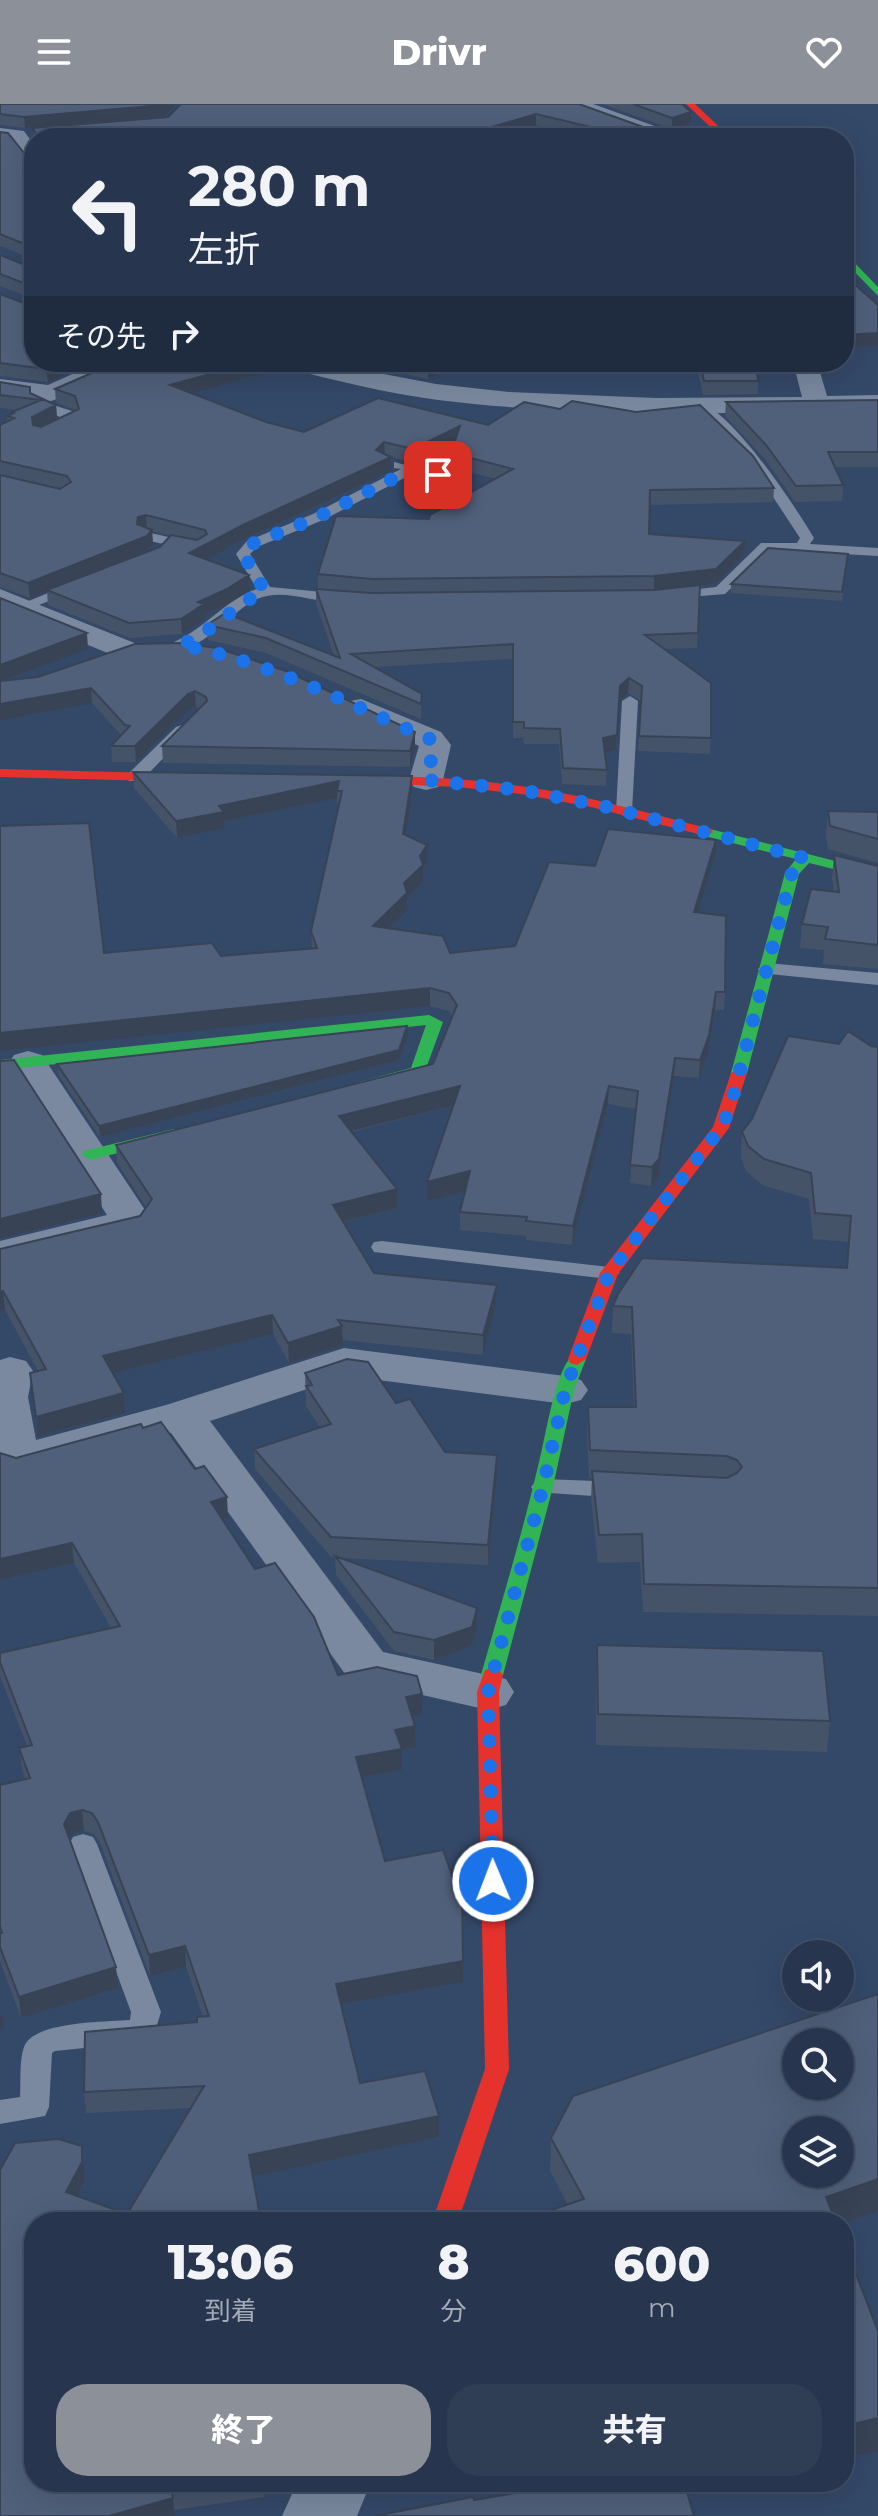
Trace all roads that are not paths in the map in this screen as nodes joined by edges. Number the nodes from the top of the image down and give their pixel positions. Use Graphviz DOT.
graph roads {
  1 [pos="575,104"];
  2 [pos="690,104"];
  3 [pos="642,128"];
  4 [pos="716,128"];
  5 [pos="854,266"];
  6 [pos="878,293"];
  7 [pos="98,372"];
  8 [pos="343,372"];
  9 [pos="808,372"];
  10 [pos="0,386"];
  11 [pos="51,393"];
  12 [pos="816,403"];
  13 [pos="878,403"];
  14 [pos="697,405"];
  15 [pos="56,427"];
  16 [pos="75,432"];
  17 [pos="41,434"];
  18 [pos="386,462"];
  19 [pos="412,469"];
  20 [pos="438,475"];
  21 [pos="146,536"];
  22 [pos="168,541"];
  23 [pos="198,548"];
  24 [pos="801,548"];
  25 [pos="878,552"];
  26 [pos="155,556"];
  27 [pos="96,578"];
  28 [pos="265,591"];
  29 [pos="654,598"];
  30 [pos="357,599"];
  31 [pos="11,602"];
  32 [pos="179,645"];
  33 [pos="126,650"];
  34 [pos="221,652"];
  35 [pos="80,666"];
  36 [pos="339,698"];
  37 [pos="630,701"];
  38 [pos="197,715"];
  39 [pos="0,773"];
  40 [pos="135,777"];
  41 [pos="207,778"];
  42 [pos="325,779"];
  43 [pos="426,780"];
  44 [pos="624,811"];
  45 [pos="805,858"];
  46 [pos="878,876"];
  47 [pos="767,969"];
  48 [pos="878,979"];
  49 [pos="14,1064"];
  50 [pos="344,1090"];
  51 [pos="194,1128"];
  52 [pos="90,1155"];
  53 [pos="382,1247"];
  54 [pos="0,1254"];
  55 [pos="609,1273"];
  56 [pos="10,1371"];
  57 [pos="565,1390"];
  58 [pos="182,1415"];
  59 [pos="543,1487"];
  60 [pos="649,1491"];
  61 [pos="488,1692"];
  62 [pos="83,1844"];
  63 [pos="0,2112"];
  64 [pos="448,2212"];
  65 [pos="333,2492"];
  66 [pos="316,2516"];
  1 -- 3 [label="street"];
  2 -- 4 [label="street"];
  5 -- 6 [label="street"];
  7 -- 11 [label="street"];
  8 -- 14 [label="street"];
  9 -- 12 [label="street"];
  10 -- 11 [label="street"];
  11 -- 15 [label="lane"];
  12 -- 13 [label="street"];
  12 -- 14 [label="street"];
  14 -- 24 [label="lane"];
  15 -- 16 [label="lane"];
  15 -- 17 [label="lane"];
  18 -- 19 [label="lane"];
  19 -- 20 [label="lane"];
  19 -- 28 [label="lane"];
  21 -- 22 [label="lane"];
  22 -- 23 [label="lane"];
  22 -- 26 [label="lane"];
  24 -- 25 [label="lane"];
  24 -- 29 [label="lane"];
  27 -- 31 [label="lane"];
  28 -- 30 [label="lane"];
  28 -- 32 [label="lane"];
  31 -- 33 [label="street"];
  32 -- 33 [label="street"];
  32 -- 34 [label="street"];
  33 -- 35 [label="street"];
  36 -- 43 [label="street"];
  37 -- 44 [label="lane"];
  38 -- 40 [label="lane"];
  39 -- 40 [label="street"];
  40 -- 41 [label="street"];
  42 -- 43 [label="street"];
  43 -- 44 [label="street"];
  44 -- 45 [label="street"];
  45 -- 46 [label="street"];
  45 -- 47 [label="street"];
  47 -- 48 [label="lane"];
  47 -- 55 [label="street"];
  49 -- 50 [label="street"];
  49 -- 52 [label="street"];
  51 -- 52 [label="street"];
  52 -- 54 [label="street"];
  53 -- 55 [label="lane"];
  55 -- 57 [label="street"];
  56 -- 58 [label="street"];
  57 -- 58 [label="street"];
  57 -- 59 [label="street"];
  58 -- 61 [label="street"];
  59 -- 60 [label="lane"];
  59 -- 61 [label="street"];
  61 -- 64 [label="street"];
  62 -- 63 [label="lane"];
  65 -- 66 [label="street"];
}
